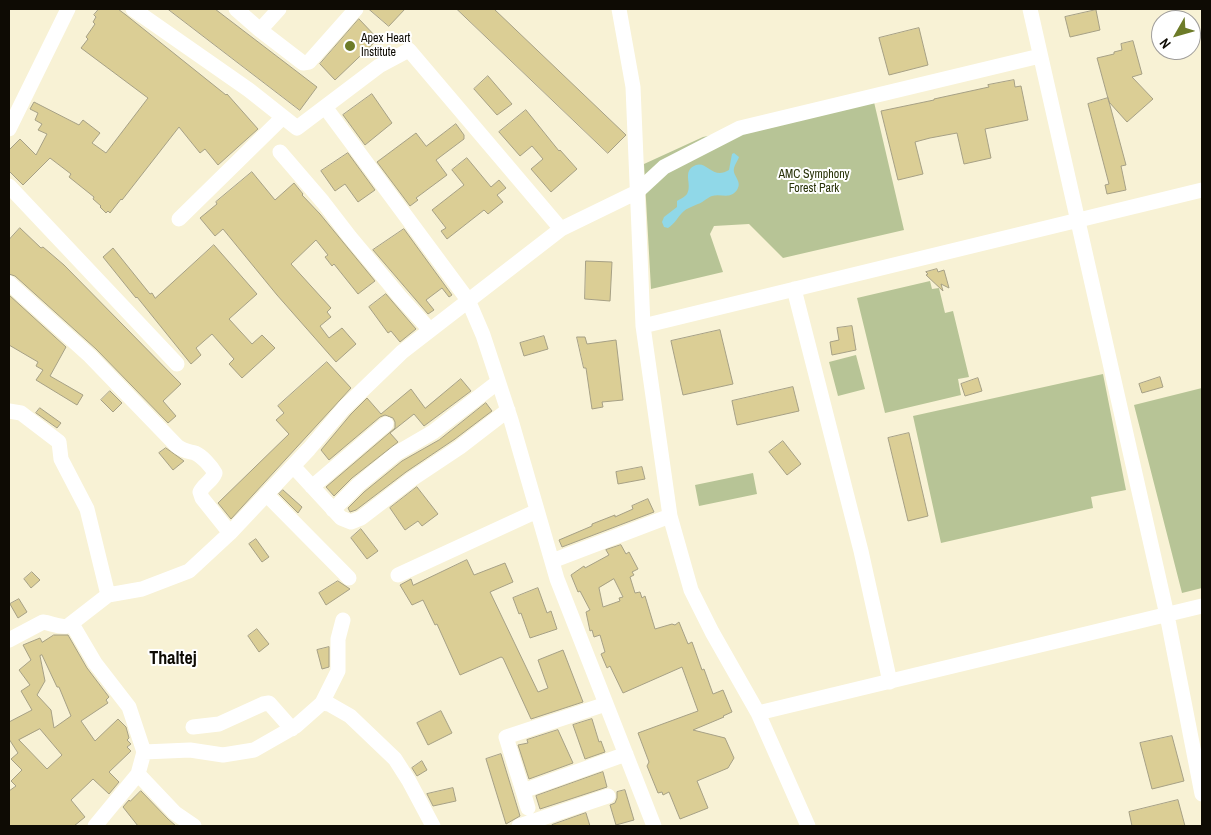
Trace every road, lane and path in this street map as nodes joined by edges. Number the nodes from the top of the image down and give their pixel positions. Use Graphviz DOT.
graph roads {
  1 [pos="68,9"];
  2 [pos="133,9"];
  3 [pos="236,9"];
  4 [pos="279,9"];
  5 [pos="356,9"];
  6 [pos="619,9"];
  7 [pos="1030,9"];
  8 [pos="260,30"];
  9 [pos="1040,56"];
  10 [pos="325,107"];
  11 [pos="283,117"];
  12 [pos="9,129"];
  13 [pos="280,152"];
  14 [pos="9,186"];
  15 [pos="1202,190"];
  16 [pos="637,192"];
  17 [pos="178,219"];
  18 [pos="1078,220"];
  19 [pos="561,229"];
  20 [pos="9,283"];
  21 [pos="794,289"];
  22 [pos="468,300"];
  23 [pos="643,326"];
  24 [pos="430,330"];
  25 [pos="178,364"];
  26 [pos="498,382"];
  27 [pos="508,410"];
  28 [pos="9,411"];
  29 [pos="386,424"];
  30 [pos="293,466"];
  31 [pos="312,488"];
  32 [pos="266,494"];
  33 [pos="333,510"];
  34 [pos="537,512"];
  35 [pos="670,516"];
  36 [pos="230,534"];
  37 [pos="552,561"];
  38 [pos="398,575"];
  39 [pos="349,578"];
  40 [pos="108,595"];
  41 [pos="1202,606"];
  42 [pos="1167,615"];
  43 [pos="343,620"];
  44 [pos="72,624"];
  45 [pos="9,640"];
  46 [pos="890,682"];
  47 [pos="322,703"];
  48 [pos="606,704"];
  49 [pos="758,713"];
  50 [pos="193,727"];
  51 [pos="292,729"];
  52 [pos="144,752"];
  53 [pos="626,754"];
  54 [pos="138,774"];
  55 [pos="1202,786"];
  56 [pos="523,791"];
  57 [pos="608,796"];
  58 [pos="528,808"];
  59 [pos="95,826"];
  60 [pos="194,826"];
  61 [pos="432,826"];
  62 [pos="519,826"];
  63 [pos="654,826"];
  64 [pos="808,826"];
  1 -- 12 [label="street"];
  2 -- 11 [label="street"];
  3 -- 8 [label="street"];
  4 -- 8 [label="street"];
  5 -- 8 [label="street"];
  6 -- 16 [label="street"];
  7 -- 9 [label="street"];
  9 -- 16 [label="street"];
  9 -- 18 [label="street"];
  10 -- 11 [label="street"];
  10 -- 19 [label="street"];
  10 -- 22 [label="street"];
  11 -- 17 [label="street"];
  13 -- 24 [label="street"];
  14 -- 25 [label="street"];
  15 -- 18 [label="street"];
  16 -- 19 [label="street"];
  16 -- 23 [label="street"];
  18 -- 21 [label="street"];
  18 -- 42 [label="street"];
  19 -- 22 [label="street"];
  20 -- 36 [label="street"];
  21 -- 23 [label="street"];
  21 -- 46 [label="street"];
  22 -- 24 [label="street"];
  22 -- 26 [label="street"];
  23 -- 35 [label="street"];
  24 -- 30 [label="street"];
  26 -- 27 [label="street"];
  26 -- 33 [label="street"];
  27 -- 33 [label="street"];
  27 -- 34 [label="street"];
  28 -- 40 [label="street"];
  29 -- 31 [label="street"];
  30 -- 31 [label="street"];
  30 -- 32 [label="street"];
  31 -- 33 [label="street"];
  32 -- 36 [label="street"];
  32 -- 39 [label="street"];
  34 -- 37 [label="street"];
  34 -- 38 [label="street"];
  35 -- 37 [label="street"];
  35 -- 49 [label="street"];
  36 -- 40 [label="street"];
  37 -- 48 [label="street"];
  40 -- 44 [label="street"];
  41 -- 42 [label="street"];
  42 -- 46 [label="street"];
  42 -- 55 [label="street"];
  43 -- 47 [label="street"];
  44 -- 45 [label="street"];
  44 -- 52 [label="street"];
  46 -- 49 [label="street"];
  47 -- 51 [label="street"];
  47 -- 61 [label="street"];
  48 -- 53 [label="street"];
  48 -- 56 [label="street"];
  49 -- 64 [label="street"];
  50 -- 51 [label="street"];
  51 -- 52 [label="street"];
  52 -- 54 [label="street"];
  53 -- 56 [label="street"];
  53 -- 63 [label="street"];
  54 -- 59 [label="street"];
  54 -- 60 [label="street"];
  56 -- 58 [label="street"];
  57 -- 62 [label="street"];
}
